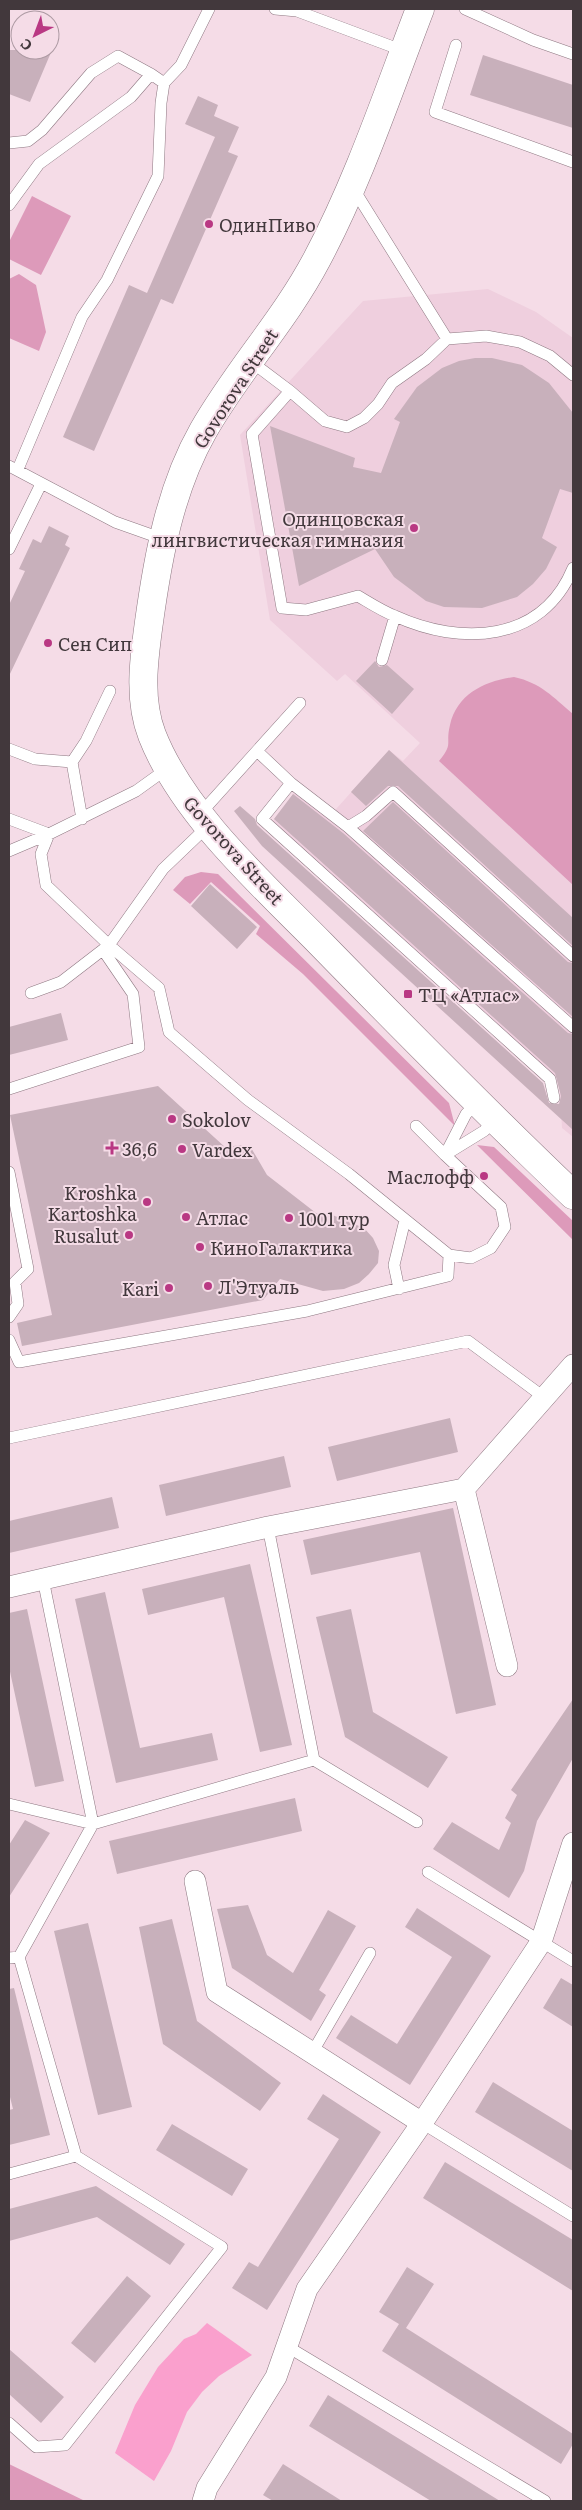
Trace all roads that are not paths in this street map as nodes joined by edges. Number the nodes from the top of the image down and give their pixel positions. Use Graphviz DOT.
graph roads {
  1 [pos="209,9"];
  2 [pos="275,9"];
  3 [pos="420,9"];
  4 [pos="464,9"];
  5 [pos="456,45"];
  6 [pos="404,51"];
  7 [pos="573,54"];
  8 [pos="151,74"];
  9 [pos="164,83"];
  10 [pos="9,143"];
  11 [pos="573,162"];
  12 [pos="351,184"];
  13 [pos="9,204"];
  14 [pos="447,339"];
  15 [pos="250,360"];
  16 [pos="573,375"];
  17 [pos="290,391"];
  18 [pos="13,467"];
  19 [pos="41,484"];
  20 [pos="163,539"];
  21 [pos="9,549"];
  22 [pos="573,568"];
  23 [pos="395,616"];
  24 [pos="382,660"];
  25 [pos="110,691"];
  26 [pos="300,703"];
  27 [pos="9,749"];
  28 [pos="257,751"];
  29 [pos="72,762"];
  30 [pos="168,768"];
  31 [pos="291,783"];
  32 [pos="9,819"];
  33 [pos="82,819"];
  34 [pos="204,820"];
  35 [pos="348,826"];
  36 [pos="49,834"];
  37 [pos="9,851"];
  38 [pos="106,947"];
  39 [pos="573,956"];
  40 [pos="31,993"];
  41 [pos="573,1027"];
  42 [pos="9,1089"];
  43 [pos="554,1098"];
  44 [pos="486,1111"];
  45 [pos="416,1126"];
  46 [pos="445,1155"];
  47 [pos="9,1172"];
  48 [pos="573,1195"];
  49 [pos="405,1220"];
  50 [pos="449,1255"];
  51 [pos="399,1288"];
  52 [pos="9,1317"];
  53 [pos="9,1340"];
  54 [pos="573,1364"];
  55 [pos="545,1398"];
  56 [pos="9,1438"];
  57 [pos="464,1489"];
  58 [pos="268,1527"];
  59 [pos="43,1579"];
  60 [pos="9,1586"];
  61 [pos="507,1666"];
  62 [pos="314,1760"];
  63 [pos="9,1804"];
  64 [pos="417,1822"];
  65 [pos="93,1824"];
  66 [pos="573,1843"];
  67 [pos="428,1872"];
  68 [pos="195,1881"];
  69 [pos="541,1942"];
  70 [pos="370,1953"];
  71 [pos="14,1958"];
  72 [pos="573,1961"];
  73 [pos="312,2053"];
  74 [pos="422,2123"];
  75 [pos="76,2156"];
  76 [pos="9,2174"];
  77 [pos="573,2216"];
  78 [pos="288,2347"];
  79 [pos="9,2423"];
  80 [pos="203,2501"];
  81 [pos="545,2501"];
  1 -- 9 [label="lane"];
  2 -- 6 [label="lane"];
  3 -- 6 [label="main road, Govorova Street"];
  4 -- 7 [label="lane"];
  5 -- 11 [label="lane"];
  6 -- 12 [label="main road, Govorova Street"];
  8 -- 9 [label="lane"];
  8 -- 10 [label="lane"];
  8 -- 13 [label="lane"];
  9 -- 18 [label="lane"];
  12 -- 14 [label="lane"];
  12 -- 15 [label="main road, Govorova Street"];
  14 -- 16 [label="lane"];
  14 -- 17 [label="lane"];
  15 -- 17 [label="lane"];
  15 -- 20 [label="main road, Govorova Street"];
  17 -- 23 [label="lane"];
  18 -- 19 [label="lane"];
  19 -- 20 [label="lane"];
  19 -- 21 [label="lane"];
  20 -- 30 [label="main road, Govorova Street"];
  22 -- 23 [label="lane"];
  23 -- 24 [label="lane"];
  25 -- 29 [label="lane"];
  26 -- 28 [label="lane"];
  27 -- 29 [label="lane"];
  28 -- 31 [label="lane"];
  28 -- 34 [label="lane"];
  29 -- 33 [label="lane"];
  30 -- 33 [label="lane"];
  30 -- 34 [label="main road, Govorova Street"];
  31 -- 35 [label="lane"];
  31 -- 43 [label="lane"];
  32 -- 36 [label="lane"];
  33 -- 36 [label="lane"];
  34 -- 38 [label="lane"];
  34 -- 44 [label="main road, Govorova Street"];
  35 -- 39 [label="lane"];
  35 -- 41 [label="lane"];
  36 -- 37 [label="lane"];
  36 -- 38 [label="lane"];
  38 -- 40 [label="lane"];
  38 -- 42 [label="lane"];
  38 -- 49 [label="lane"];
  44 -- 46 [label="lane"];
  44 -- 46 [label="lane"];
  44 -- 48 [label="main road, Govorova Street"];
  45 -- 46 [label="lane"];
  46 -- 50 [label="lane"];
  47 -- 52 [label="lane"];
  49 -- 50 [label="lane"];
  49 -- 51 [label="lane"];
  50 -- 51 [label="lane"];
  51 -- 53 [label="lane"];
  54 -- 55 [label="street"];
  55 -- 56 [label="lane"];
  55 -- 57 [label="street"];
  57 -- 58 [label="street"];
  57 -- 61 [label="street"];
  58 -- 59 [label="street"];
  58 -- 62 [label="lane"];
  59 -- 60 [label="street"];
  59 -- 65 [label="lane"];
  62 -- 64 [label="lane"];
  62 -- 65 [label="lane"];
  63 -- 65 [label="lane"];
  65 -- 71 [label="lane"];
  66 -- 69 [label="street"];
  67 -- 69 [label="lane"];
  68 -- 73 [label="street"];
  69 -- 72 [label="lane"];
  69 -- 74 [label="street"];
  70 -- 73 [label="lane"];
  71 -- 75 [label="lane"];
  73 -- 74 [label="street"];
  74 -- 77 [label="lane"];
  74 -- 78 [label="street"];
  75 -- 76 [label="lane"];
  75 -- 79 [label="lane"];
  78 -- 80 [label="street"];
  78 -- 81 [label="lane"];
}
